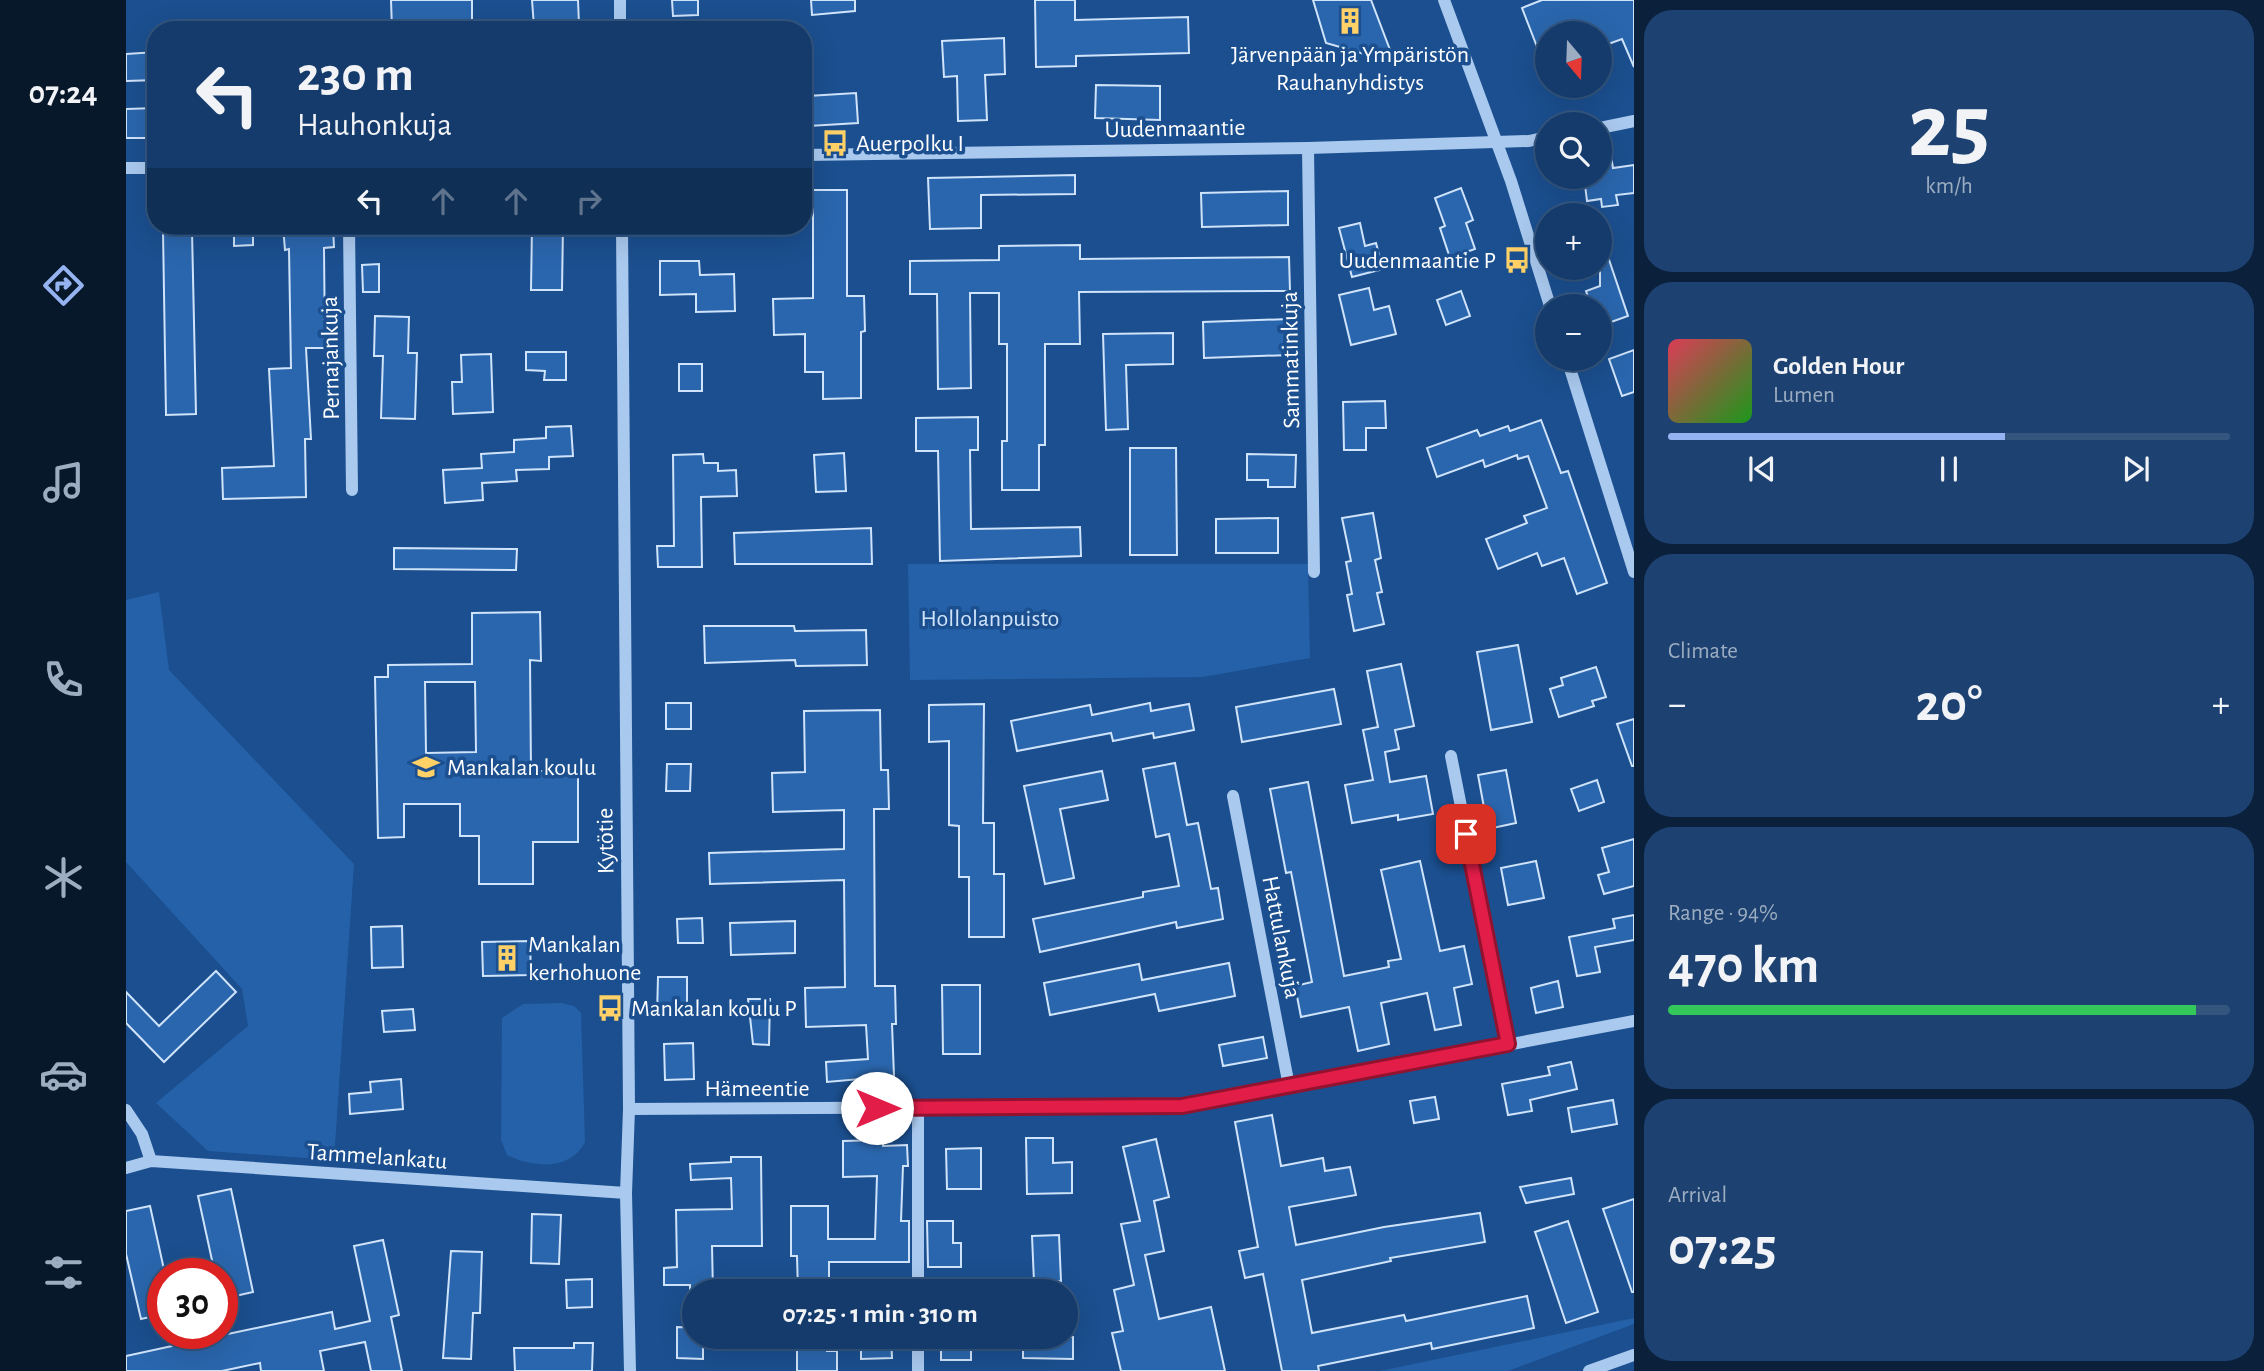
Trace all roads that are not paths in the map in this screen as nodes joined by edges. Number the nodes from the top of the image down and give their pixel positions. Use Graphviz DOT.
graph roads {
  1 [pos="620,0"];
  2 [pos="1444,0"];
  3 [pos="620,21"];
  4 [pos="1634,121"];
  5 [pos="1612,126"];
  6 [pos="1535,138"];
  7 [pos="1495,142"];
  8 [pos="1308,148"];
  9 [pos="812,155"];
  10 [pos="126,168"];
  11 [pos="147,168"];
  12 [pos="349,235"];
  13 [pos="622,235"];
  14 [pos="1546,294"];
  15 [pos="1571,371"];
  16 [pos="352,490"];
  17 [pos="1314,572"];
  18 [pos="1634,572"];
  19 [pos="1451,756"];
  20 [pos="1233,796"];
  21 [pos="1634,1021"];
  22 [pos="1508,1044"];
  23 [pos="1289,1086"];
  24 [pos="629,1109"];
  25 [pos="918,1109"];
  26 [pos="126,1111"];
  27 [pos="151,1161"];
  28 [pos="126,1168"];
  29 [pos="626,1192"];
  30 [pos="918,1279"];
  31 [pos="918,1349"];
  32 [pos="1634,1355"];
  33 [pos="630,1371"];
  34 [pos="918,1371"];
  35 [pos="1589,1371"];
  1 -- 3 [label="street"];
  2 -- 7 [label="street"];
  4 -- 5 [label="street"];
  6 -- 7 [label="street, Uudenmaantie"];
  7 -- 8 [label="street, Uudenmaantie"];
  7 -- 14 [label="street"];
  8 -- 9 [label="street, Uudenmaantie"];
  8 -- 17 [label="street, Sammatinkuja"];
  10 -- 11 [label="street"];
  12 -- 16 [label="street, Pernajankuja"];
  13 -- 24 [label="street, Kytötie"];
  15 -- 18 [label="street"];
  19 -- 22 [label="street"];
  20 -- 23 [label="street, Hattulankuja"];
  21 -- 22 [label="street, Hämeentie"];
  22 -- 23 [label="street, Hämeentie"];
  23 -- 25 [label="street, Hämeentie"];
  24 -- 25 [label="street, Hämeentie"];
  24 -- 29 [label="street, Kytötie"];
  25 -- 30 [label="street"];
  26 -- 27 [label="street"];
  27 -- 28 [label="street, Tammelankatu"];
  27 -- 29 [label="street, Tammelankatu"];
  29 -- 33 [label="street, Kytötie"];
  31 -- 34 [label="street"];
  32 -- 35 [label="street"];
}
